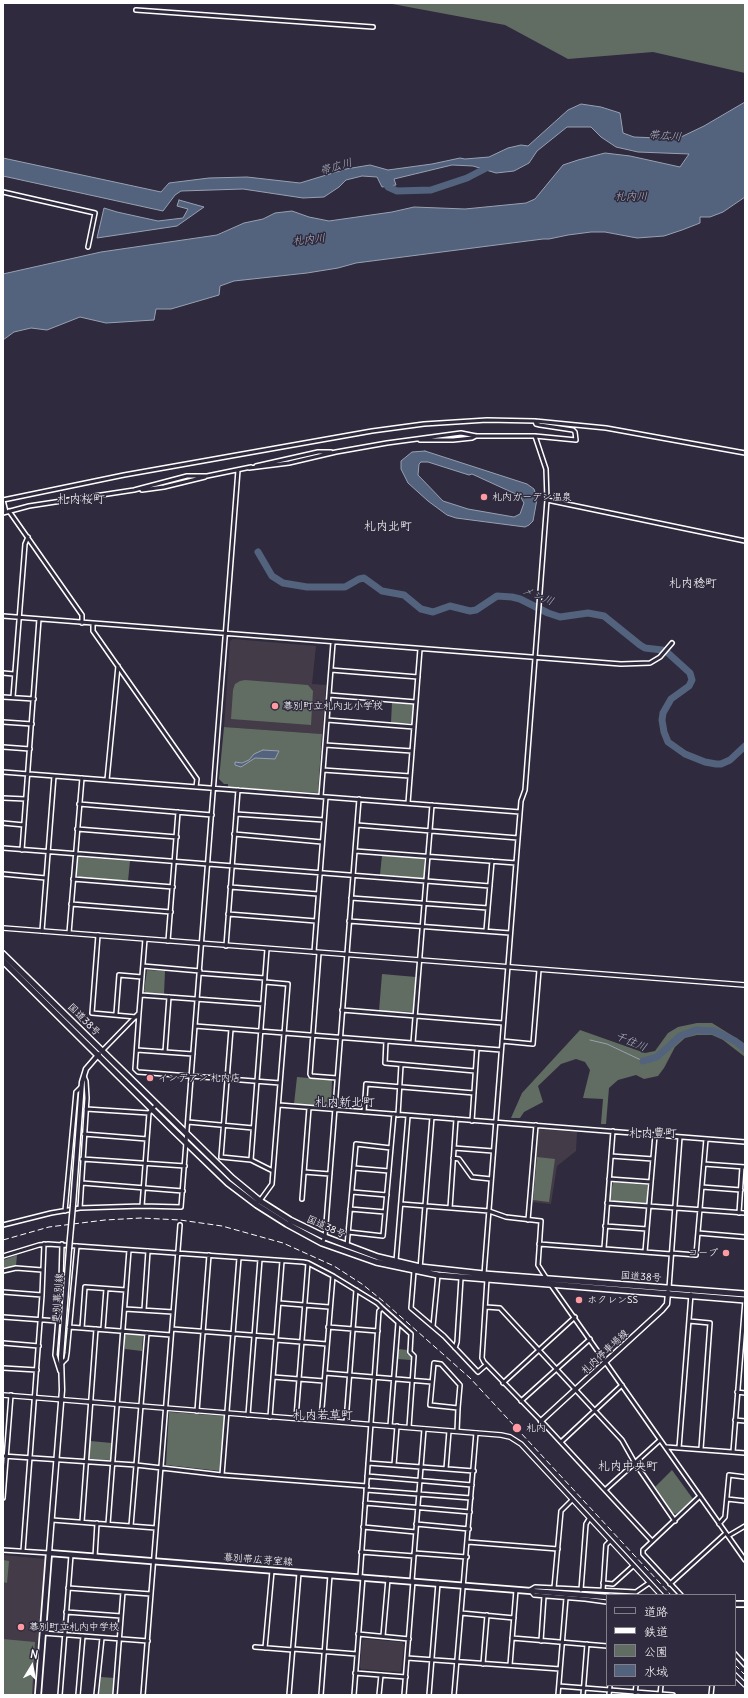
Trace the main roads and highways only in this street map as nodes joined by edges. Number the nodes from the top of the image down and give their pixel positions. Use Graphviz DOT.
graph roads {
  1 [pos="3,954"];
  2 [pos="3,961"];
  3 [pos="100,1053"];
  4 [pos="152,1109"];
  5 [pos="258,1203"];
  6 [pos="324,1240"];
  7 [pos="418,1270"];
  8 [pos="668,1291"];
  9 [pos="691,1293"];
  10 [pos="745,1294"];
  11 [pos="745,1300"];
  12 [pos="542,1421"];
  13 [pos="49,1553"];
  14 [pos="606,1597"];
  15 [pos="38,1695"];
  1 -- 3 [label="highway, 国道38号"];
  2 -- 3 [label="highway, 国道38号"];
  3 -- 4 [label="highway, 国道38号"];
  3 -- 13 [label="main road, 更別幕別線, bridge"];
  4 -- 5 [label="highway, 国道38号"];
  4 -- 5 [label="highway, 国道38号"];
  5 -- 6 [label="highway, 国道38号"];
  6 -- 7 [label="highway, 国道38号"];
  6 -- 7 [label="highway, 国道38号"];
  7 -- 8 [label="highway, 国道38号"];
  7 -- 8 [label="highway, 国道38号"];
  8 -- 9 [label="highway, 国道38号"];
  8 -- 12 [label="main road, 札内停車場線"];
  9 -- 10 [label="highway, 国道38号"];
  9 -- 11 [label="highway, 国道38号"];
  13 -- 14 [label="main road, 幕別帯広芽室線"];
  13 -- 15 [label="main road"];
}
